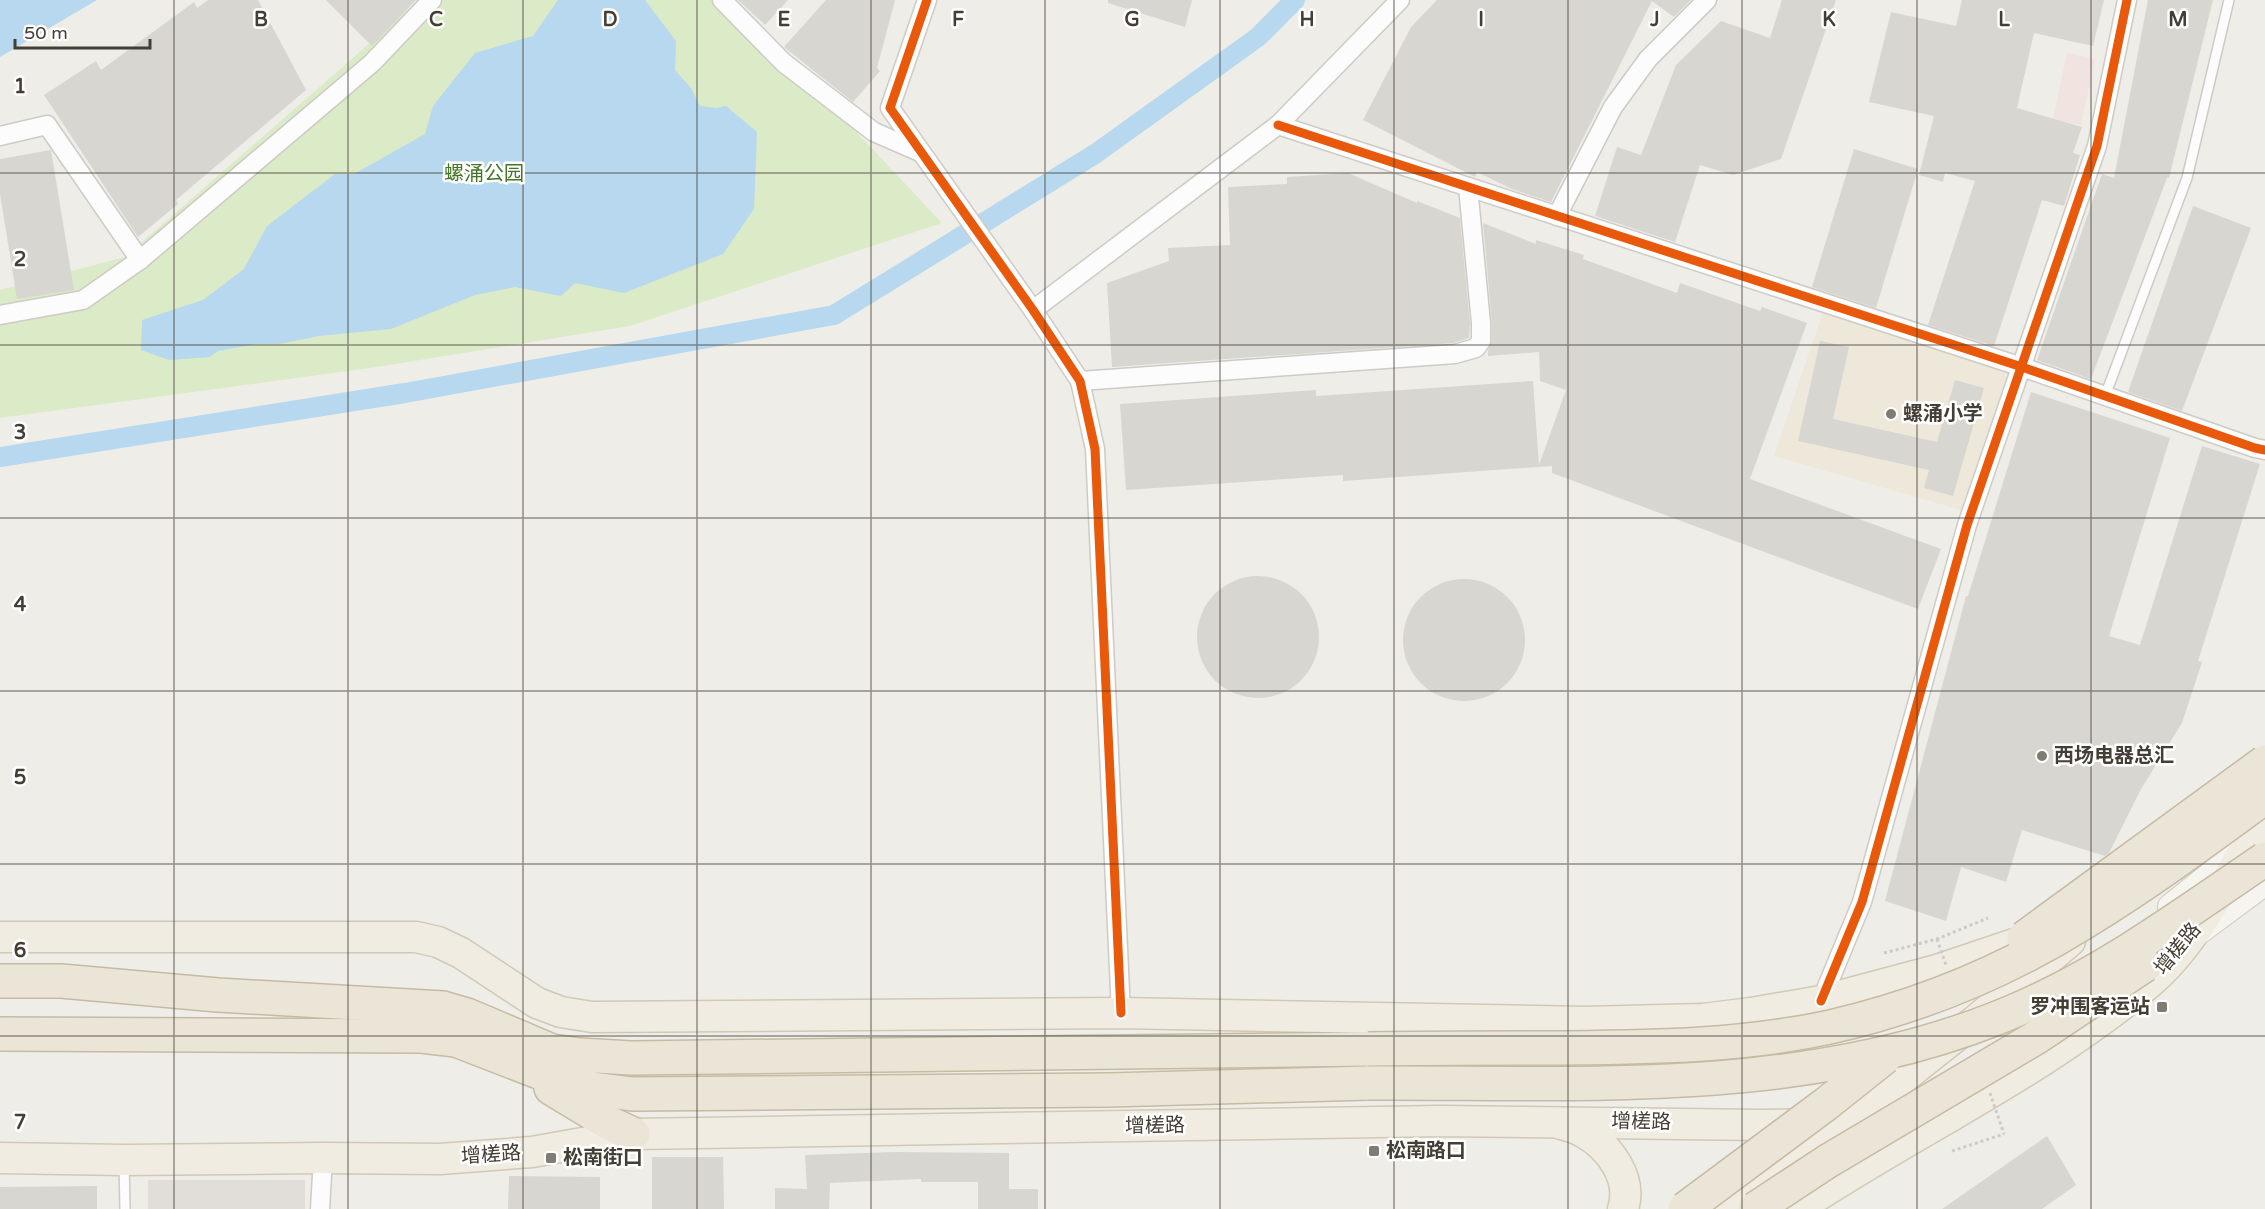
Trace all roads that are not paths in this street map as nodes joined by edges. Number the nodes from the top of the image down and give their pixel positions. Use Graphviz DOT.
graph roads {
  1 [pos="432,0"];
  2 [pos="722,0"];
  3 [pos="927,0"];
  4 [pos="1400,0"];
  5 [pos="1707,0"];
  6 [pos="2127,0"];
  7 [pos="2229,0"];
  8 [pos="1278,125"];
  9 [pos="0,136"];
  10 [pos="920,152"];
  11 [pos="1468,186"];
  12 [pos="1557,216"];
  13 [pos="140,260"];
  14 [pos="1033,310"];
  15 [pos="0,315"];
  16 [pos="2022,367"];
  17 [pos="1080,381"];
  18 [pos="2105,396"];
  19 [pos="2265,450"];
  20 [pos="2265,762"];
  21 [pos="2265,780"];
  22 [pos="2265,797"];
  23 [pos="2265,810"];
  24 [pos="2261,852"];
  25 [pos="2176,858"];
  26 [pos="2265,882"];
  27 [pos="2121,896"];
  28 [pos="0,937"];
  29 [pos="2073,938"];
  30 [pos="2189,938"];
  31 [pos="9,979"];
  32 [pos="1821,1001"];
  33 [pos="1121,1013"];
  34 [pos="0,1015"];
  35 [pos="467,1015"];
  36 [pos="1741,1015"];
  37 [pos="0,1034"];
  38 [pos="498,1056"];
  39 [pos="1951,1116"];
  40 [pos="1555,1121"];
  41 [pos="1845,1124"];
  42 [pos="633,1134"];
  43 [pos="0,1158"];
  44 [pos="323,1158"];
  45 [pos="124,1160"];
  46 [pos="1841,1180"];
  47 [pos="125,1209"];
  48 [pos="320,1209"];
  49 [pos="1623,1209"];
  50 [pos="1685,1209"];
  51 [pos="1722,1209"];
  52 [pos="1755,1209"];
  53 [pos="1797,1209"];
  1 -- 13 [label="street"];
  2 -- 10 [label="street"];
  3 -- 10 [label="street"];
  4 -- 8 [label="street"];
  5 -- 12 [label="street"];
  6 -- 16 [label="street"];
  7 -- 18 [label="lane"];
  8 -- 11 [label="street"];
  8 -- 14 [label="street"];
  9 -- 13 [label="street"];
  10 -- 14 [label="street"];
  11 -- 12 [label="street"];
  11 -- 17 [label="street"];
  12 -- 16 [label="street"];
  13 -- 15 [label="street"];
  14 -- 17 [label="street"];
  16 -- 18 [label="street"];
  16 -- 32 [label="street"];
  17 -- 33 [label="street"];
  18 -- 19 [label="street"];
  20 -- 50 [label="highway, bridge"];
  21 -- 25 [label="street"];
  22 -- 35 [label="highway, bridge"];
  23 -- 25 [label="main road"];
  24 -- 29 [label="street"];
  24 -- 30 [label="main road, 增槎路"];
  24 -- 38 [label="highway, 增槎路, bridge"];
  24 -- 52 [label="highway, bridge"];
  25 -- 27 [label="main road"];
  26 -- 30 [label="street"];
  27 -- 29 [label="main road"];
  27 -- 32 [label="main road"];
  28 -- 33 [label="main road"];
  29 -- 41 [label="main road"];
  30 -- 39 [label="main road, 增槎路"];
  31 -- 35 [label="highway"];
  32 -- 36 [label="main road"];
  33 -- 36 [label="main road"];
  34 -- 35 [label="highway"];
  36 -- 41 [label="main road"];
  37 -- 38 [label="highway, 增槎路"];
  38 -- 42 [label="highway"];
  39 -- 41 [label="main road, 增槎路"];
  39 -- 46 [label="main road"];
  40 -- 41 [label="main road, 增槎路"];
  40 -- 42 [label="main road, 增槎路"];
  40 -- 49 [label="main road"];
  41 -- 46 [label="main road"];
  41 -- 51 [label="main road"];
  42 -- 44 [label="main road, 增槎路"];
  43 -- 45 [label="main road, 增槎路"];
  44 -- 45 [label="main road, 增槎路"];
  44 -- 48 [label="street"];
  45 -- 47 [label="lane"];
  46 -- 53 [label="main road"];
}
